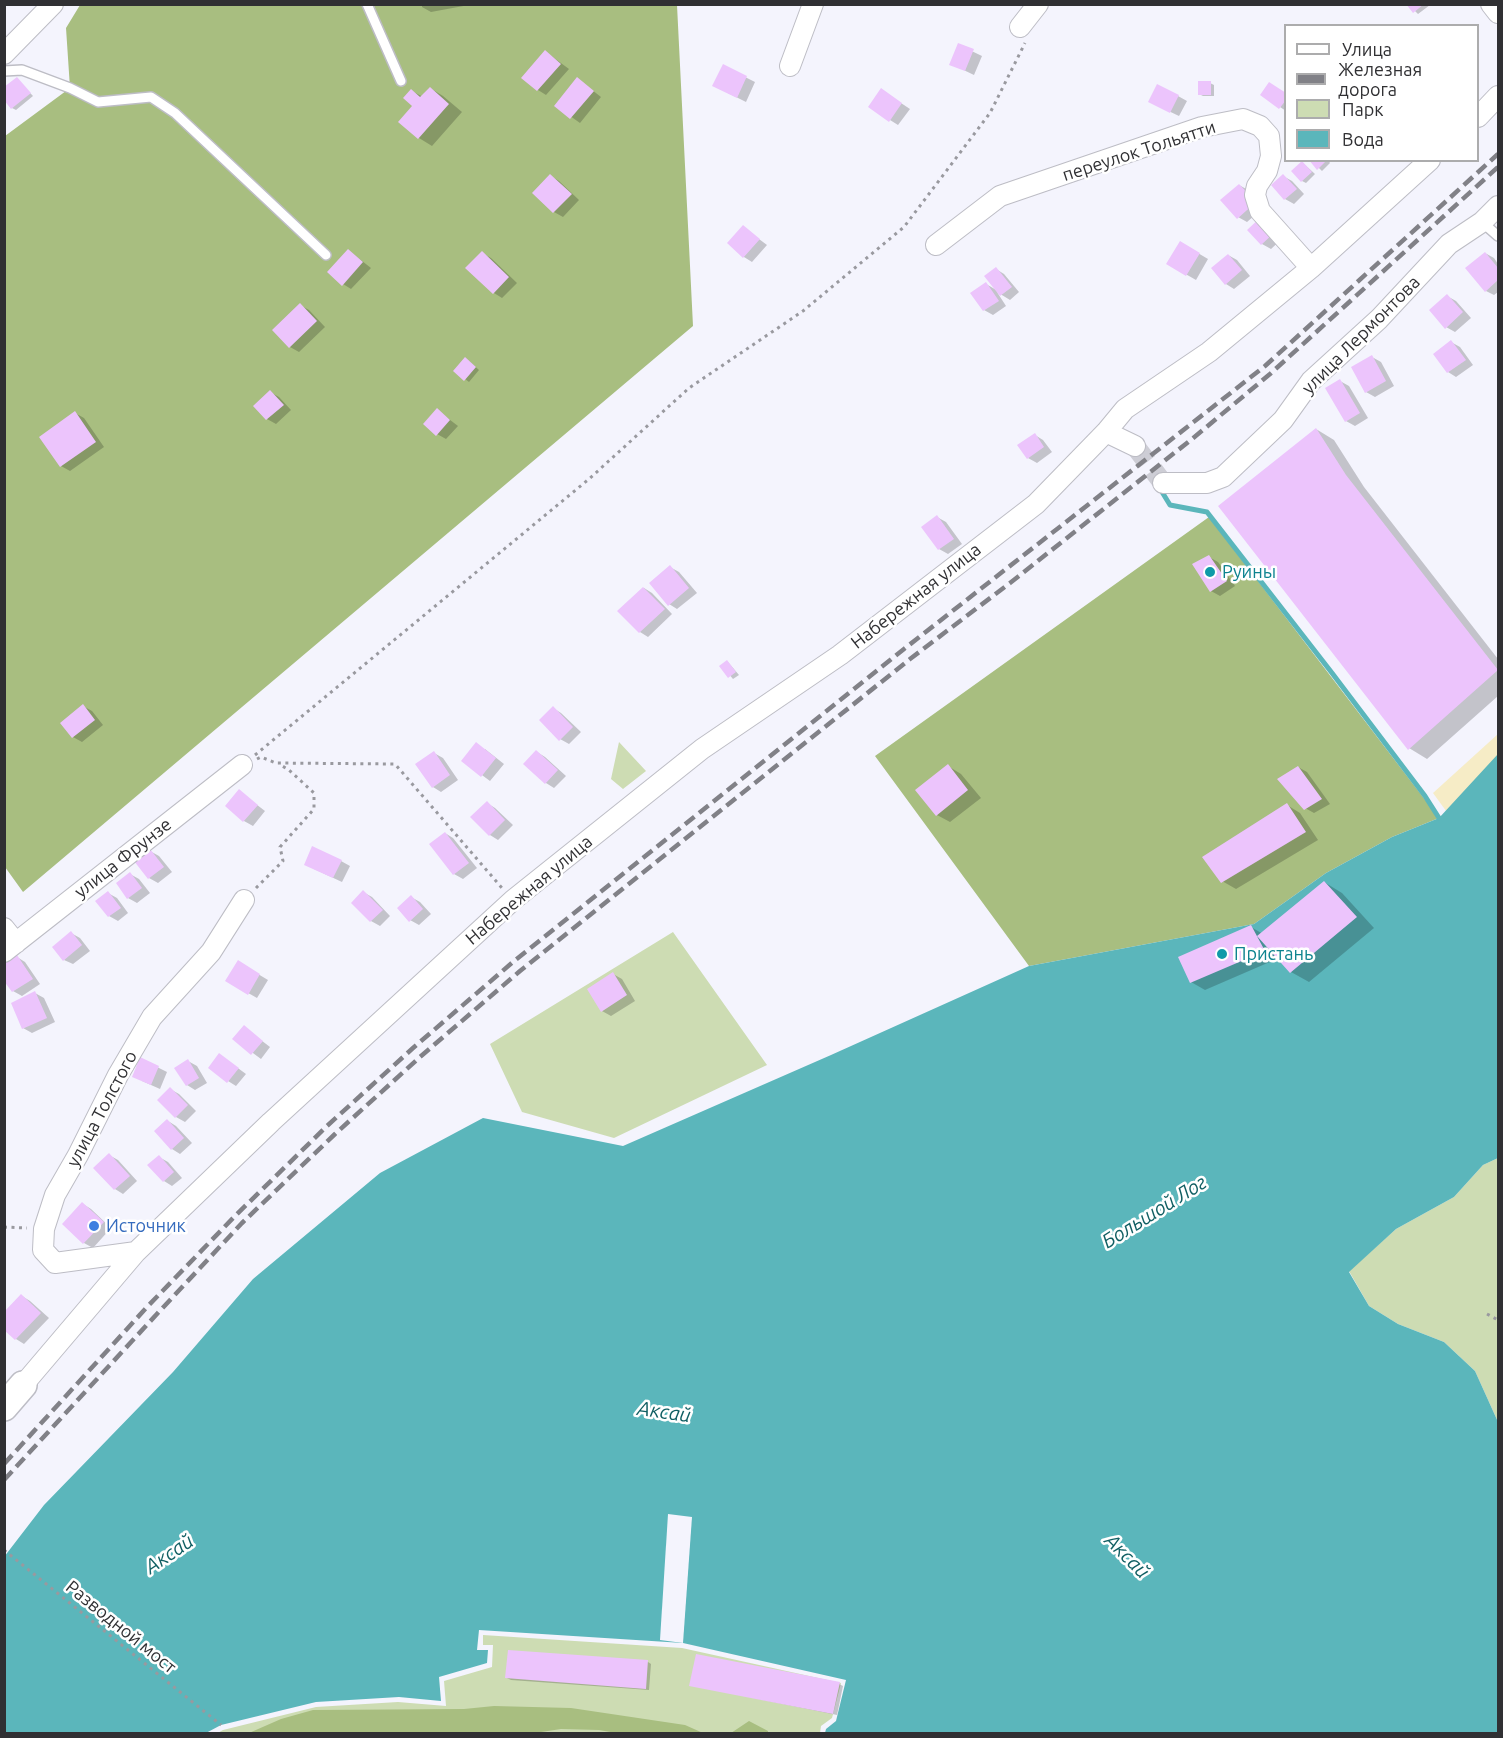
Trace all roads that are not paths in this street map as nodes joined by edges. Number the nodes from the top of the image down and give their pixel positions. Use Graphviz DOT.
graph roads {
  1 [pos="53,4"];
  2 [pos="367,4"];
  3 [pos="813,4"];
  4 [pos="1491,4"];
  5 [pos="1498,13"];
  6 [pos="4,54"];
  7 [pos="790,66"];
  8 [pos="4,71"];
  9 [pos="401,81"];
  10 [pos="1498,96"];
  11 [pos="1479,116"];
  12 [pos="1428,162"];
  13 [pos="1498,206"];
  14 [pos="1482,222"];
  15 [pos="1498,236"];
  16 [pos="936,245"];
  17 [pos="326,255"];
  18 [pos="1311,268"];
  19 [pos="1106,432"];
  20 [pos="1135,446"];
  21 [pos="1162,483"];
  22 [pos="242,765"];
  23 [pos="244,900"];
  24 [pos="8,941"];
  25 [pos="136,1252"];
  26 [pos="23,1385"];
  27 [pos="4,1407"];
  1 -- 6 [label="street"];
  2 -- 9 [label="lane"];
  3 -- 7 [label="street"];
  4 -- 5 [label="street"];
  8 -- 17 [label="lane"];
  10 -- 11 [label="street"];
  12 -- 18 [label="street"];
  13 -- 14 [label="street, улица Лермонтова"];
  14 -- 15 [label="lane"];
  14 -- 21 [label="street, улица Лермонтова"];
  16 -- 18 [label="street, переулок Тольятти"];
  18 -- 19 [label="street"];
  19 -- 20 [label="street"];
  19 -- 25 [label="street, Набережная улица"];
  22 -- 24 [label="street, улица Фрунзе"];
  23 -- 25 [label="street, улица Толстого"];
  25 -- 26 [label="street, Набережная улица"];
  26 -- 27 [label="street, Набережная улица"];
}
